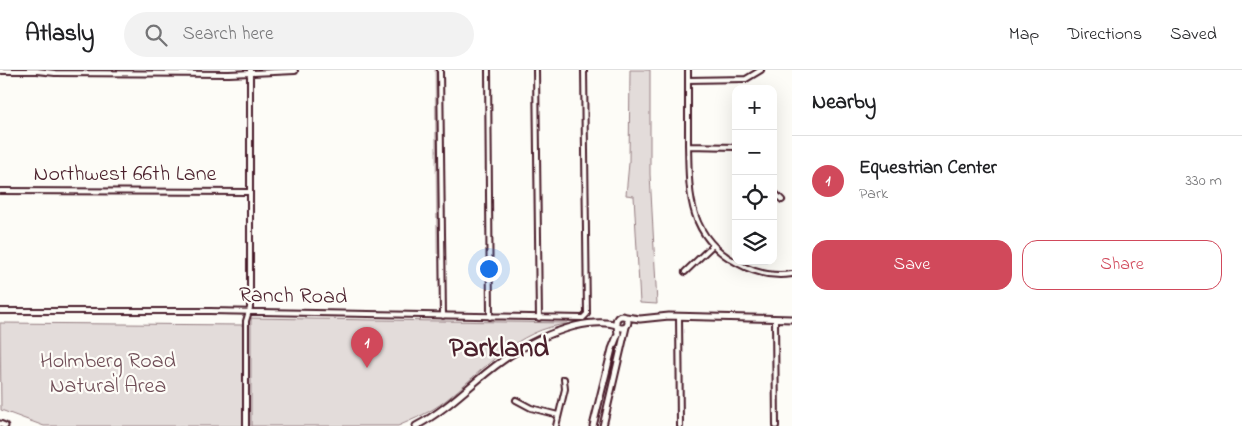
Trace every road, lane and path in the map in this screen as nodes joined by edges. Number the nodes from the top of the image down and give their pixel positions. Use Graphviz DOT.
graph roads {
  1 [pos="440,70"];
  2 [pos="488,70"];
  3 [pos="536,70"];
  4 [pos="584,70"];
  5 [pos="688,70"];
  6 [pos="761,70"];
  7 [pos="0,71"];
  8 [pos="295,71"];
  9 [pos="250,72"];
  10 [pos="688,80"];
  11 [pos="688,146"];
  12 [pos="732,146"];
  13 [pos="0,191"];
  14 [pos="250,192"];
  15 [pos="777,194"];
  16 [pos="782,200"];
  17 [pos="713,245"];
  18 [pos="685,272"];
  19 [pos="792,274"];
  20 [pos="0,311"];
  21 [pos="248,312"];
  22 [pos="443,316"];
  23 [pos="679,316"];
  24 [pos="490,317"];
  25 [pos="626,317"];
  26 [pos="538,318"];
  27 [pos="618,318"];
  28 [pos="640,319"];
  29 [pos="775,319"];
  30 [pos="792,319"];
  31 [pos="607,323"];
  32 [pos="617,326"];
  33 [pos="627,326"];
  34 [pos="612,349"];
  35 [pos="564,379"];
  36 [pos="516,400"];
  37 [pos="558,415"];
  38 [pos="0,424"];
  39 [pos="5,426"];
  40 [pos="246,426"];
  41 [pos="416,426"];
  42 [pos="556,426"];
  43 [pos="593,426"];
  44 [pos="603,426"];
  45 [pos="680,426"];
  46 [pos="776,426"];
  1 -- 22 [label="street"];
  2 -- 24 [label="street"];
  3 -- 26 [label="street"];
  4 -- 26 [label="street, Ranch Road"];
  5 -- 10 [label="street"];
  6 -- 10 [label="street"];
  7 -- 9 [label="street"];
  8 -- 9 [label="street"];
  9 -- 14 [label="street"];
  10 -- 11 [label="street"];
  11 -- 12 [label="street"];
  11 -- 17 [label="street"];
  13 -- 14 [label="street, Northwest 66th Lane"];
  14 -- 21 [label="street"];
  15 -- 16 [label="street"];
  17 -- 18 [label="street"];
  17 -- 19 [label="street"];
  20 -- 21 [label="street, Ranch Road"];
  21 -- 22 [label="street, Ranch Road"];
  21 -- 40 [label="street"];
  22 -- 24 [label="street, Ranch Road"];
  23 -- 28 [label="street"];
  23 -- 29 [label="street"];
  23 -- 45 [label="street"];
  24 -- 26 [label="street, Ranch Road"];
  25 -- 27 [label="street"];
  25 -- 28 [label="street"];
  25 -- 33 [label="street"];
  27 -- 31 [label="street"];
  27 -- 32 [label="street"];
  28 -- 33 [label="street"];
  29 -- 30 [label="street"];
  29 -- 46 [label="street"];
  31 -- 32 [label="street"];
  31 -- 34 [label="street"];
  31 -- 41 [label="street"];
  32 -- 33 [label="street"];
  32 -- 34 [label="street"];
  33 -- 44 [label="street"];
  34 -- 43 [label="street"];
  35 -- 37 [label="street"];
  36 -- 37 [label="street"];
  37 -- 42 [label="street"];
  38 -- 39 [label="street"];
}
